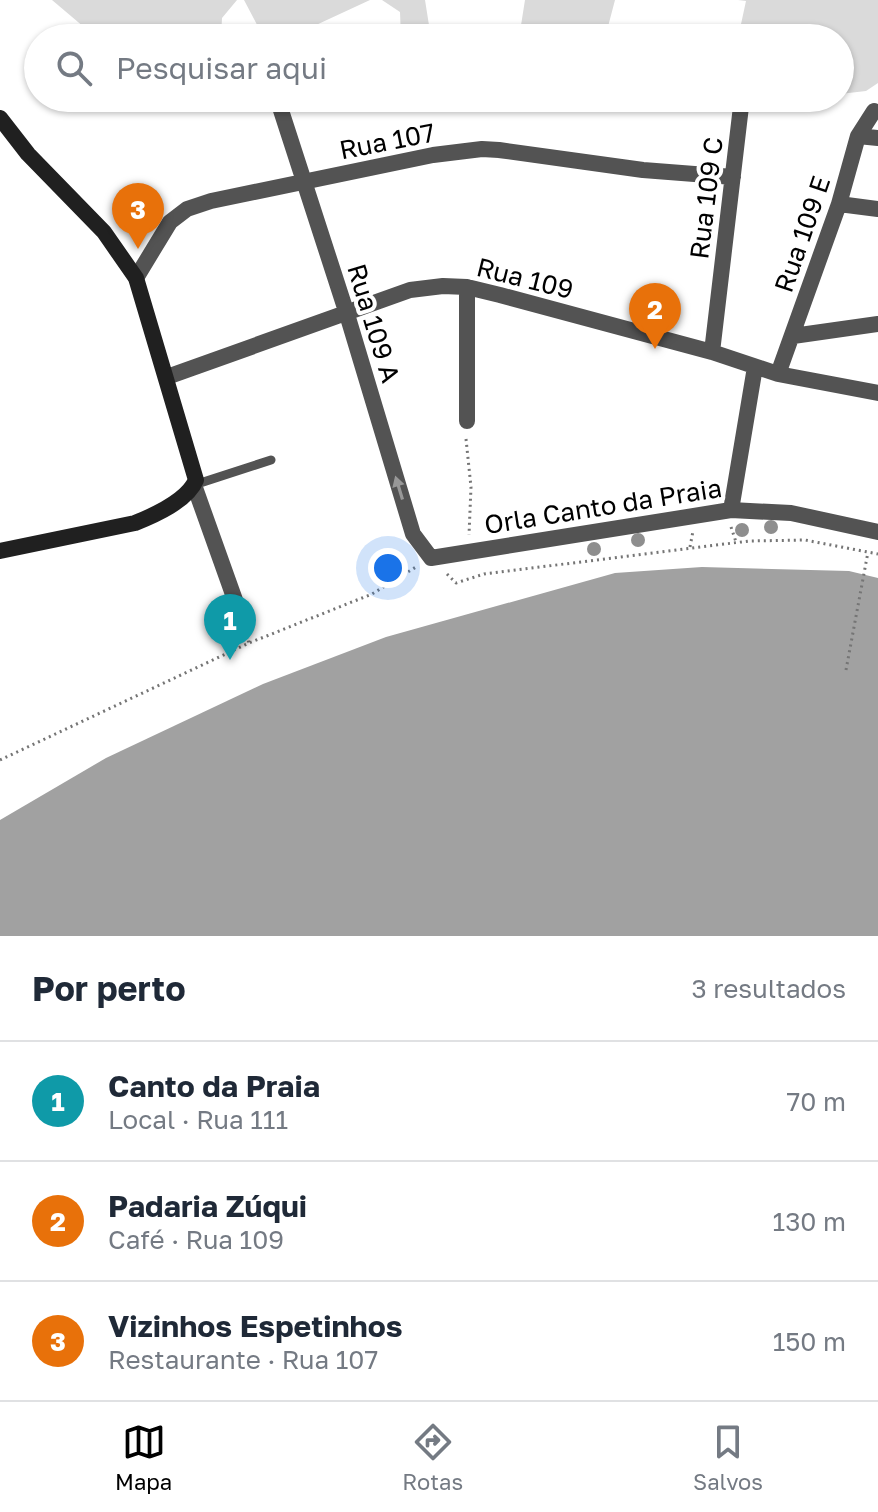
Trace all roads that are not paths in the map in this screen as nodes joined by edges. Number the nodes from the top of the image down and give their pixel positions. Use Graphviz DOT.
graph roads {
  1 [pos="874,111"];
  2 [pos="282,112"];
  3 [pos="740,112"];
  4 [pos="0,118"];
  5 [pos="858,136"];
  6 [pos="878,138"];
  7 [pos="733,177"];
  8 [pos="304,181"];
  9 [pos="839,204"];
  10 [pos="878,209"];
  11 [pos="136,278"];
  12 [pos="467,287"];
  13 [pos="346,311"];
  14 [pos="878,324"];
  15 [pos="793,336"];
  16 [pos="712,352"];
  17 [pos="755,367"];
  18 [pos="778,374"];
  19 [pos="167,377"];
  20 [pos="878,393"];
  21 [pos="467,421"];
  22 [pos="271,460"];
  23 [pos="194,485"];
  24 [pos="731,518"];
  25 [pos="878,532"];
  26 [pos="0,551"];
  27 [pos="431,558"];
  28 [pos="240,614"];
  1 -- 5 [label="street, Rua 109 E"];
  2 -- 8 [label="street, Rua 109 A"];
  3 -- 7 [label="street, Rua 109 C"];
  4 -- 11 [label="main road"];
  5 -- 6 [label="street"];
  5 -- 9 [label="street, Rua 109 E"];
  7 -- 8 [label="street, Rua 107"];
  7 -- 16 [label="street, Rua 109 C"];
  8 -- 11 [label="street, Rua 107"];
  8 -- 13 [label="street, Rua 109 A"];
  9 -- 10 [label="street"];
  9 -- 15 [label="street, Rua 109 E"];
  11 -- 19 [label="main road"];
  12 -- 13 [label="street, Rua 109"];
  12 -- 16 [label="street, Rua 109"];
  12 -- 21 [label="street"];
  13 -- 19 [label="street, Rua 109"];
  27 -- 13 [label="street, Rua 109 A, one-way"];
  14 -- 15 [label="street"];
  15 -- 18 [label="street, Rua 109 E"];
  16 -- 17 [label="street, Rua 109"];
  17 -- 18 [label="street, Rua 109"];
  17 -- 24 [label="street"];
  18 -- 20 [label="street, Rua 109"];
  19 -- 23 [label="main road"];
  22 -- 23 [label="lane"];
  23 -- 26 [label="main road"];
  23 -- 28 [label="street"];
  24 -- 25 [label="street, Orla Canto da Praia"];
  24 -- 27 [label="street, Orla Canto da Praia"];
}
